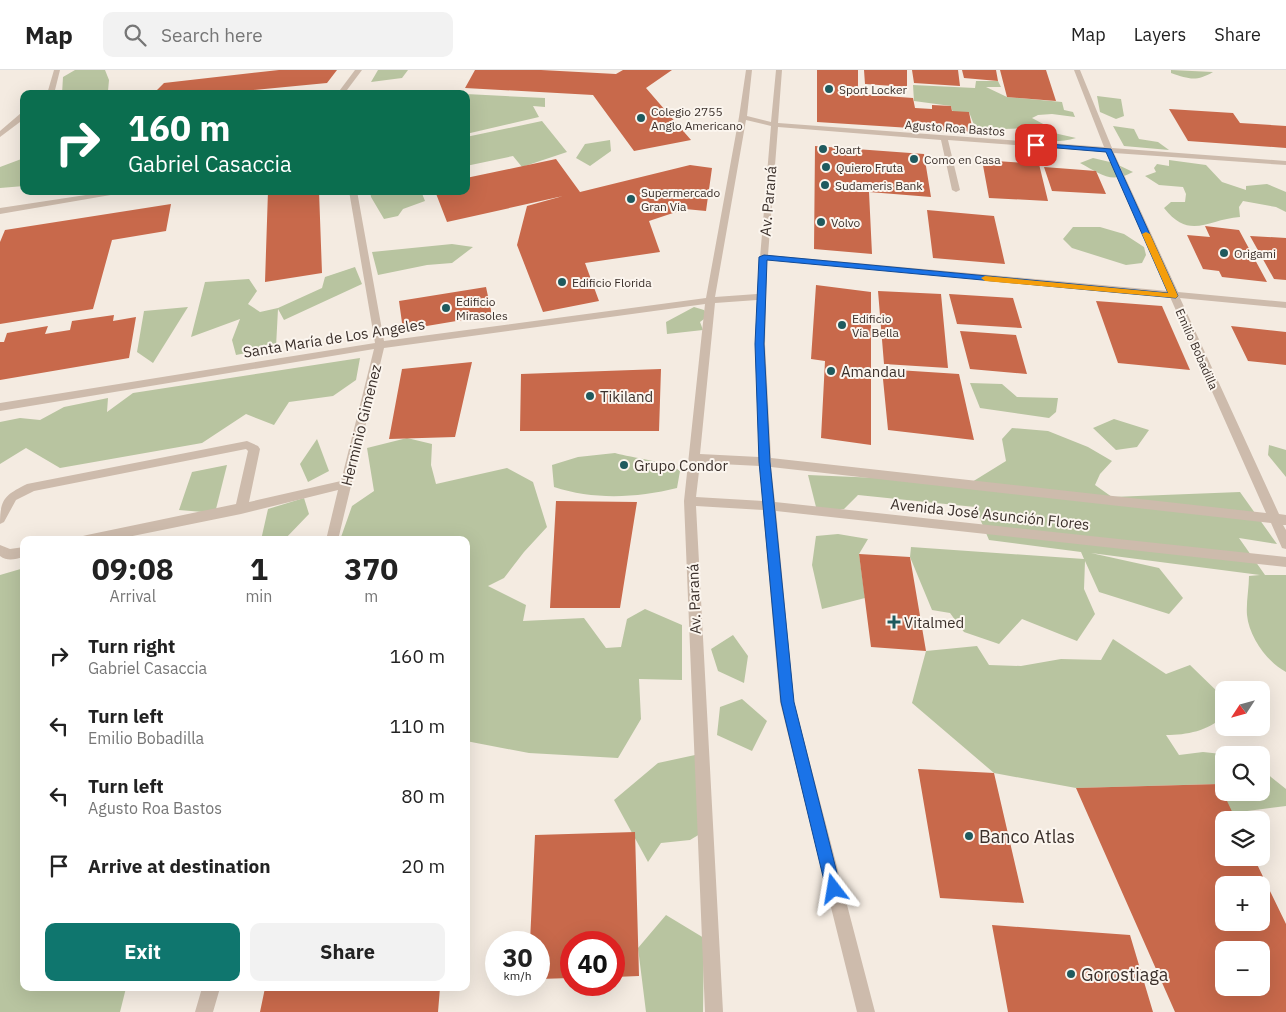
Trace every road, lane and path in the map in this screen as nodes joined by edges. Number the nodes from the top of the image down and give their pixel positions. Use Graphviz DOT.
graph roads {
  1 [pos="57,70"];
  2 [pos="359,70"];
  3 [pos="750,70"];
  4 [pos="779,70"];
  5 [pos="1077,70"];
  6 [pos="51,90"];
  7 [pos="343,90"];
  8 [pos="743,117"];
  9 [pos="20,118"];
  10 [pos="775,125"];
  11 [pos="0,135"];
  12 [pos="944,138"];
  13 [pos="1108,150"];
  14 [pos="1286,163"];
  15 [pos="956,190"];
  16 [pos="104,195"];
  17 [pos="354,195"];
  18 [pos="0,211"];
  19 [pos="764,257"];
  20 [pos="1173,296"];
  21 [pos="762,297"];
  22 [pos="710,300"];
  23 [pos="1286,305"];
  24 [pos="380,345"];
  25 [pos="0,408"];
  26 [pos="693,458"];
  27 [pos="765,462"];
  28 [pos="346,484"];
  29 [pos="690,502"];
  30 [pos="769,506"];
  31 [pos="240,509"];
  32 [pos="0,519"];
  33 [pos="1280,519"];
  34 [pos="107,536"];
  35 [pos="333,536"];
  36 [pos="1286,544"];
  37 [pos="0,550"];
  38 [pos="20,553"];
  39 [pos="1286,562"];
  40 [pos="210,991"];
  41 [pos="204,1012"];
  42 [pos="714,1012"];
  43 [pos="866,1012"];
  1 -- 6 [label="street"];
  2 -- 7 [label="street"];
  3 -- 8 [label="street, Av. Paraná"];
  4 -- 10 [label="street, Av. Paraná"];
  5 -- 13 [label="street, Emilio Bobadilla"];
  8 -- 10 [label="street, Agusto Roa Bastos"];
  8 -- 22 [label="street, Av. Paraná"];
  9 -- 11 [label="street"];
  10 -- 12 [label="street, Agusto Roa Bastos"];
  10 -- 19 [label="street, Av. Paraná"];
  12 -- 13 [label="street, Agusto Roa Bastos"];
  12 -- 15 [label="street"];
  13 -- 14 [label="street, Agusto Roa Bastos"];
  13 -- 20 [label="street, Emilio Bobadilla"];
  16 -- 18 [label="street"];
  17 -- 24 [label="street, Herminio Gimenez"];
  19 -- 20 [label="street"];
  19 -- 21 [label="street, Av. Paraná"];
  20 -- 23 [label="street"];
  20 -- 33 [label="street, Emilio Bobadilla"];
  21 -- 22 [label="street, Santa María de Los Angeles"];
  21 -- 27 [label="street, Av. Paraná"];
  22 -- 24 [label="street, Santa María de Los Angeles"];
  22 -- 26 [label="street, Av. Paraná"];
  24 -- 25 [label="street, Santa María de Los Angeles"];
  24 -- 28 [label="street, Herminio Gimenez"];
  26 -- 27 [label="street, Avenida José Asunción Flores"];
  26 -- 29 [label="street, Av. Paraná"];
  27 -- 30 [label="street, Av. Paraná"];
  27 -- 33 [label="street, Avenida José Asunción Flores"];
  28 -- 31 [label="street"];
  28 -- 35 [label="street, Herminio Gimenez"];
  29 -- 30 [label="street, Avenida José Asunción Flores"];
  29 -- 42 [label="street, Av. Paraná"];
  30 -- 39 [label="street, Avenida José Asunción Flores"];
  30 -- 43 [label="street, Av. Paraná"];
  31 -- 32 [label="street"];
  31 -- 34 [label="street"];
  33 -- 36 [label="street, Emilio Bobadilla"];
  37 -- 38 [label="street"];
  40 -- 41 [label="street"];
}
